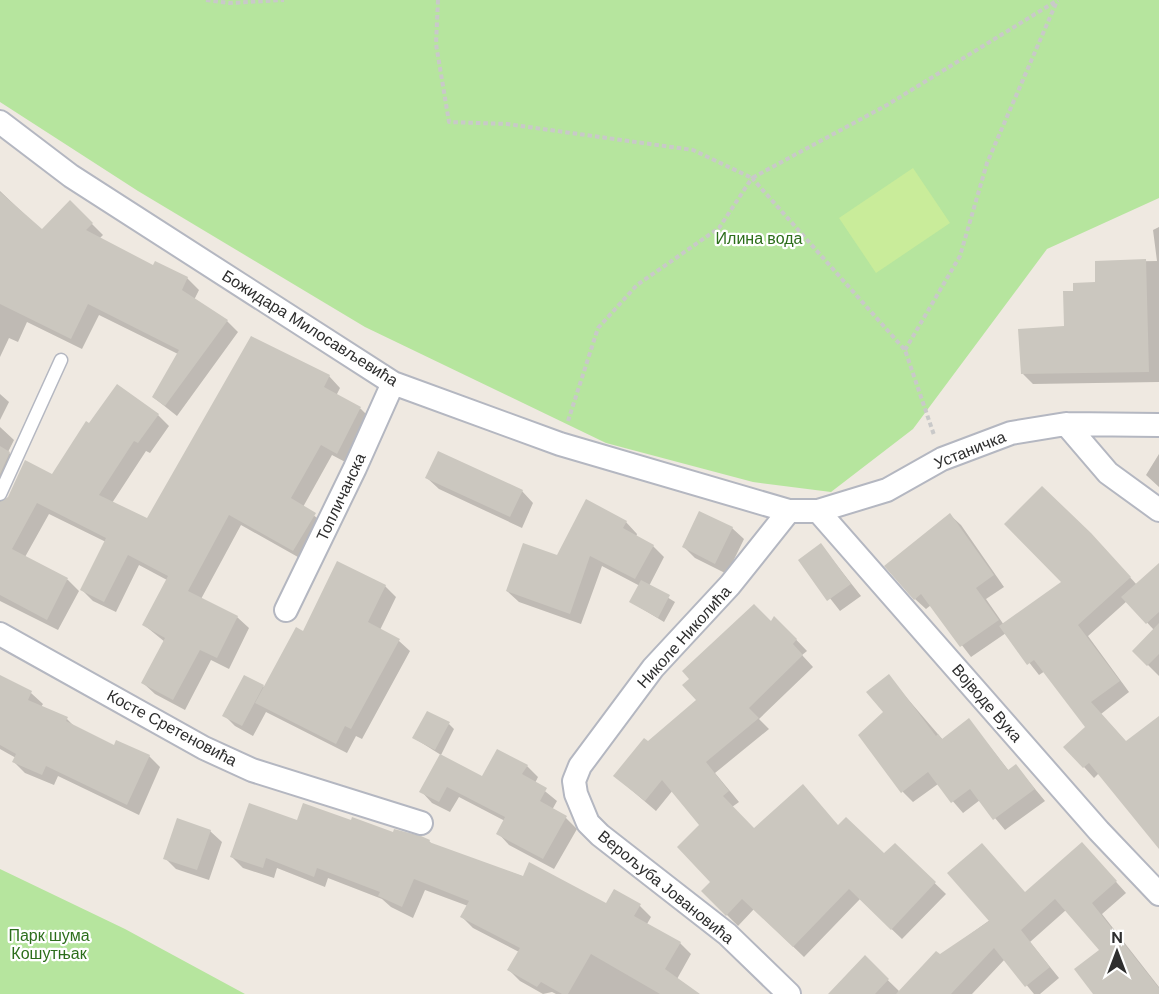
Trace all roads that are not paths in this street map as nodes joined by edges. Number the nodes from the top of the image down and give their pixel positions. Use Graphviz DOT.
graph roads {
  1 [pos="0,122"];
  2 [pos="61,360"];
  3 [pos="393,383"];
  4 [pos="1065,424"];
  5 [pos="1159,425"];
  6 [pos="0,494"];
  7 [pos="1159,510"];
  8 [pos="789,511"];
  9 [pos="818,511"];
  10 [pos="286,610"];
  11 [pos="0,634"];
  12 [pos="580,766"];
  13 [pos="421,823"];
  14 [pos="1159,894"];
  15 [pos="789,994"];
  1 -- 3 [label="street, Божидара Милосављевића"];
  2 -- 6 [label="lane"];
  3 -- 8 [label="street, Божидара Милосављевића"];
  3 -- 10 [label="street, Топличанска"];
  4 -- 5 [label="street, Устаничка"];
  4 -- 7 [label="street"];
  4 -- 9 [label="street, Устаничка"];
  8 -- 9 [label="street, Устаничка"];
  8 -- 12 [label="street, Николе Николића"];
  9 -- 14 [label="street, Војводе Вука"];
  11 -- 13 [label="street, Косте Сретеновића"];
  12 -- 15 [label="street, Верољуба Јовановића"];
}
